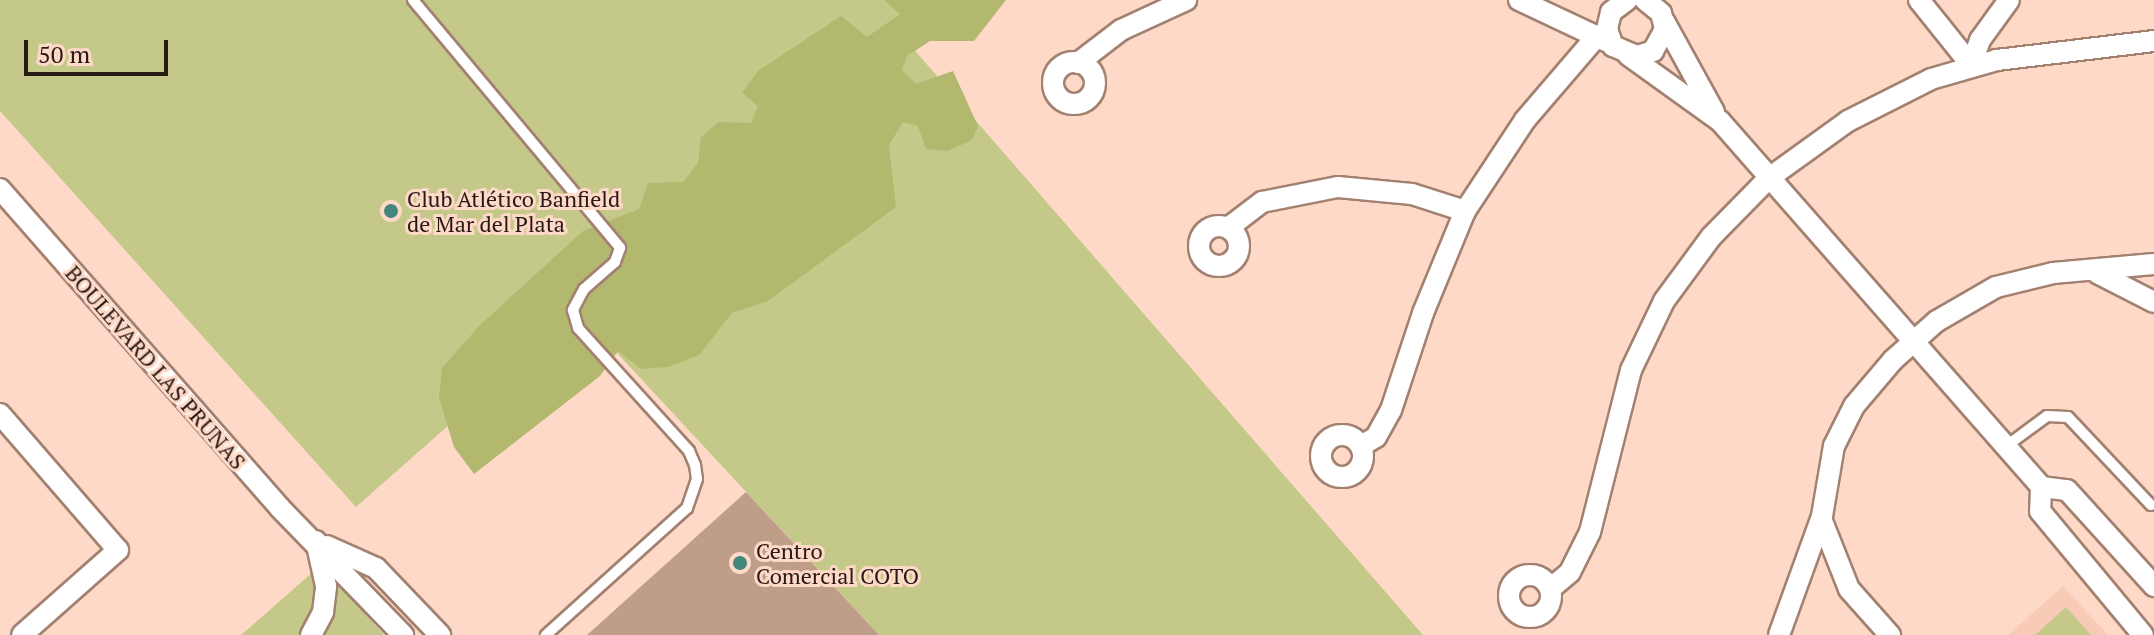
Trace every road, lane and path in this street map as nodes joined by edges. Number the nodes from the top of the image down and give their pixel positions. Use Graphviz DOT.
graph roads {
  1 [pos="413,0"];
  2 [pos="1186,0"];
  3 [pos="1519,0"];
  4 [pos="1919,0"];
  5 [pos="2009,0"];
  6 [pos="1619,4"];
  7 [pos="1655,7"];
  8 [pos="1572,23"];
  9 [pos="2154,41"];
  10 [pos="1613,46"];
  11 [pos="1078,63"];
  12 [pos="1971,65"];
  13 [pos="1720,121"];
  14 [pos="1769,178"];
  15 [pos="0,189"];
  16 [pos="1465,211"];
  17 [pos="1228,228"];
  18 [pos="2154,264"];
  19 [pos="2092,272"];
  20 [pos="2154,302"];
  21 [pos="1913,340"];
  22 [pos="0,414"];
  23 [pos="1361,446"];
  24 [pos="2005,447"];
  25 [pos="2041,487"];
  26 [pos="2151,505"];
  27 [pos="1822,516"];
  28 [pos="316,541"];
  29 [pos="2117,545"];
  30 [pos="2089,569"];
  31 [pos="2154,586"];
  32 [pos="1550,589"];
  33 [pos="437,632"];
  34 [pos="22,635"];
  35 [pos="311,635"];
  36 [pos="403,635"];
  37 [pos="546,635"];
  38 [pos="1779,635"];
  39 [pos="1890,635"];
  40 [pos="2143,635"];
  1 -- 37 [label="lane"];
  2 -- 11 [label="street"];
  3 -- 8 [label="street"];
  4 -- 12 [label="street"];
  5 -- 12 [label="street"];
  6 -- 8 [label="street"];
  6 -- 10 [label="street"];
  7 -- 10 [label="street"];
  7 -- 13 [label="street"];
  8 -- 10 [label="street"];
  9 -- 12 [label="street"];
  10 -- 13 [label="street"];
  10 -- 16 [label="street"];
  12 -- 14 [label="street"];
  13 -- 14 [label="street"];
  14 -- 21 [label="street"];
  14 -- 32 [label="street"];
  15 -- 28 [label="street, BOULEVARD LAS PRUNAS"];
  16 -- 17 [label="street"];
  16 -- 23 [label="street"];
  18 -- 19 [label="street"];
  19 -- 20 [label="street"];
  19 -- 21 [label="street"];
  21 -- 24 [label="street"];
  21 -- 27 [label="street"];
  22 -- 34 [label="street"];
  24 -- 25 [label="street"];
  24 -- 26 [label="lane"];
  25 -- 29 [label="street"];
  25 -- 30 [label="street"];
  27 -- 38 [label="street"];
  27 -- 39 [label="street"];
  28 -- 33 [label="street"];
  28 -- 35 [label="street"];
  28 -- 36 [label="street"];
  29 -- 30 [label="street"];
  29 -- 31 [label="street"];
  30 -- 40 [label="street"];
}
